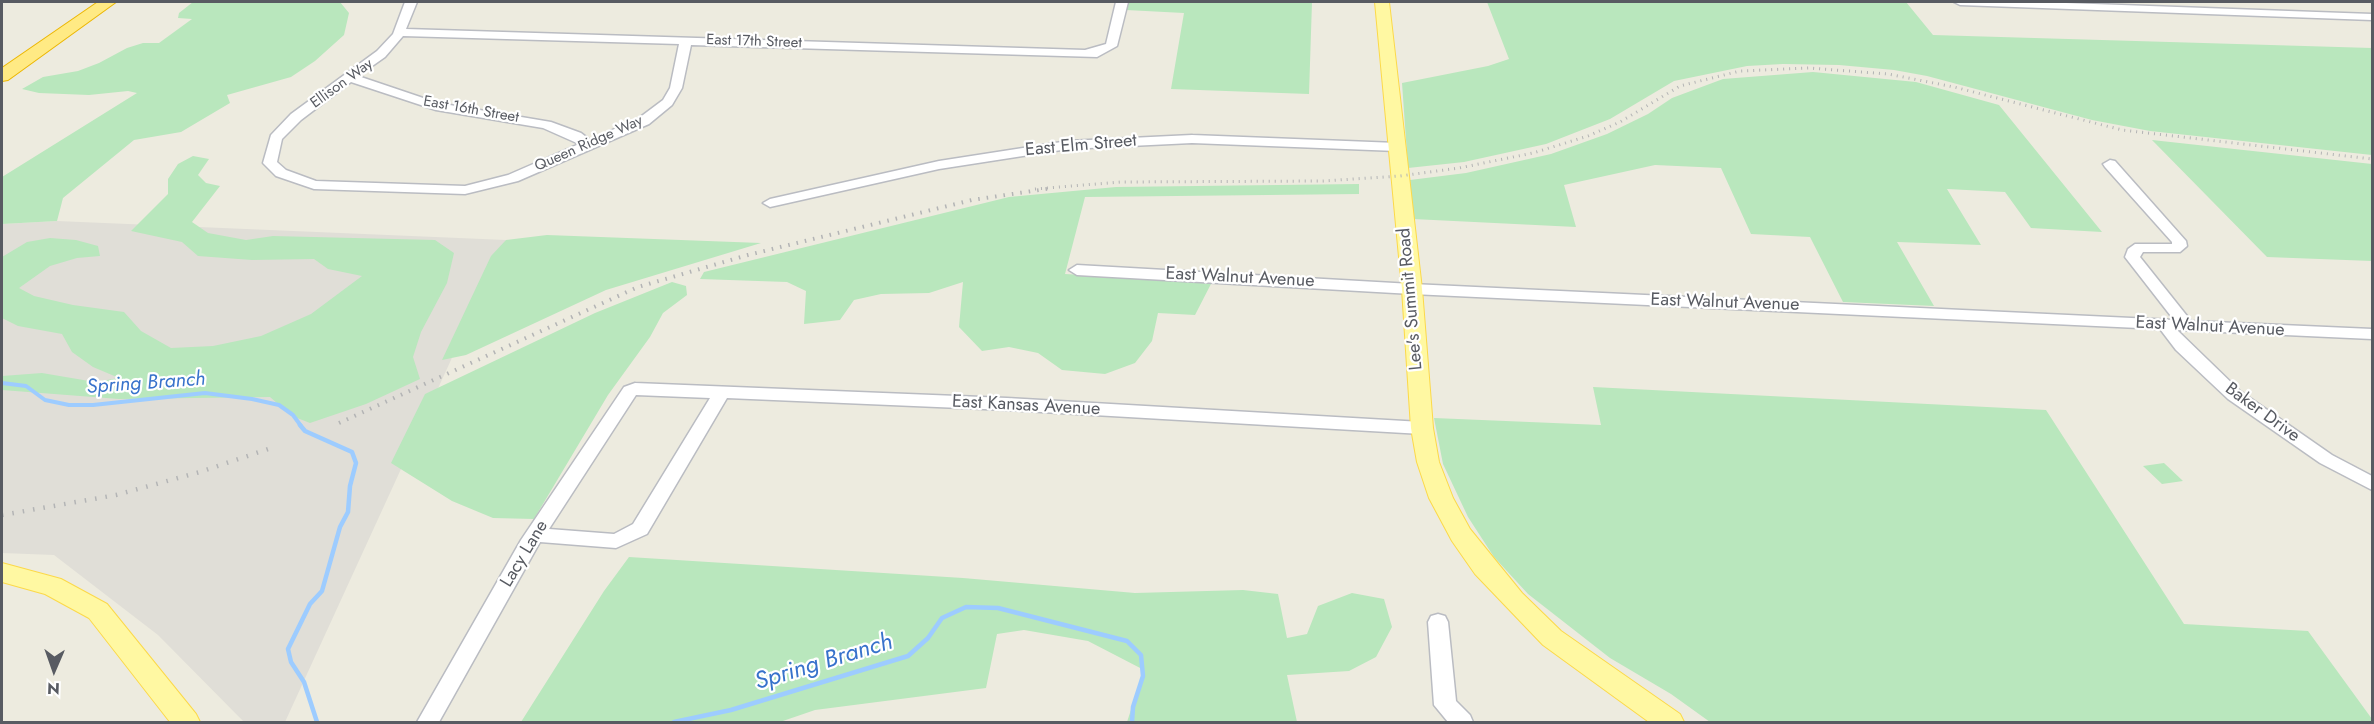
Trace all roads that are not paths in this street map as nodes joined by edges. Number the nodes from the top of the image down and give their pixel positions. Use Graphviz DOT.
graph roads {
  1 [pos="91,2"];
  2 [pos="108,2"];
  3 [pos="411,2"];
  4 [pos="1122,2"];
  5 [pos="1382,2"];
  6 [pos="1960,2"];
  7 [pos="2373,17"];
  8 [pos="400,32"];
  9 [pos="686,40"];
  10 [pos="2,64"];
  11 [pos="2,76"];
  12 [pos="351,78"];
  13 [pos="589,145"];
  14 [pos="1397,147"];
  15 [pos="270,163"];
  16 [pos="2110,164"];
  17 [pos="770,203"];
  18 [pos="1077,270"];
  19 [pos="1412,289"];
  20 [pos="2165,325"];
  21 [pos="2187,326"];
  22 [pos="2373,334"];
  23 [pos="630,391"];
  24 [pos="722,392"];
  25 [pos="1422,428"];
  26 [pos="2373,484"];
  27 [pos="535,535"];
  28 [pos="2,573"];
  29 [pos="1438,622"];
  30 [pos="1663,721"];
  31 [pos="186,723"];
  32 [pos="428,723"];
  33 [pos="1462,723"];
  1 -- 10 [label="highway"];
  2 -- 11 [label="highway"];
  3 -- 8 [label="street, Ellison Way"];
  4 -- 9 [label="street, East 17th Street"];
  5 -- 14 [label="main road, Lee's Summit Road"];
  6 -- 7 [label="street"];
  8 -- 9 [label="street, East 17th Street"];
  8 -- 12 [label="street, Ellison Way"];
  9 -- 13 [label="street, Queen Ridge Way"];
  12 -- 13 [label="street, East 16th Street"];
  12 -- 15 [label="street, Ellison Way"];
  13 -- 15 [label="street, Queen Ridge Way"];
  14 -- 17 [label="street, East Elm Street"];
  14 -- 19 [label="main road, Lee's Summit Road"];
  16 -- 21 [label="street"];
  18 -- 19 [label="street, East Walnut Avenue"];
  19 -- 20 [label="street, East Walnut Avenue"];
  19 -- 25 [label="main road, Lee's Summit Road"];
  20 -- 21 [label="street, East Walnut Avenue"];
  20 -- 26 [label="street, Baker Drive"];
  21 -- 22 [label="street, East Walnut Avenue"];
  23 -- 24 [label="street, East Kansas Avenue"];
  23 -- 27 [label="street, Lacy Lane"];
  24 -- 25 [label="street, East Kansas Avenue"];
  24 -- 27 [label="street"];
  25 -- 30 [label="main road, Lee's Summit Road"];
  27 -- 32 [label="street, Lacy Lane"];
  28 -- 31 [label="main road"];
  29 -- 33 [label="street"];
}
